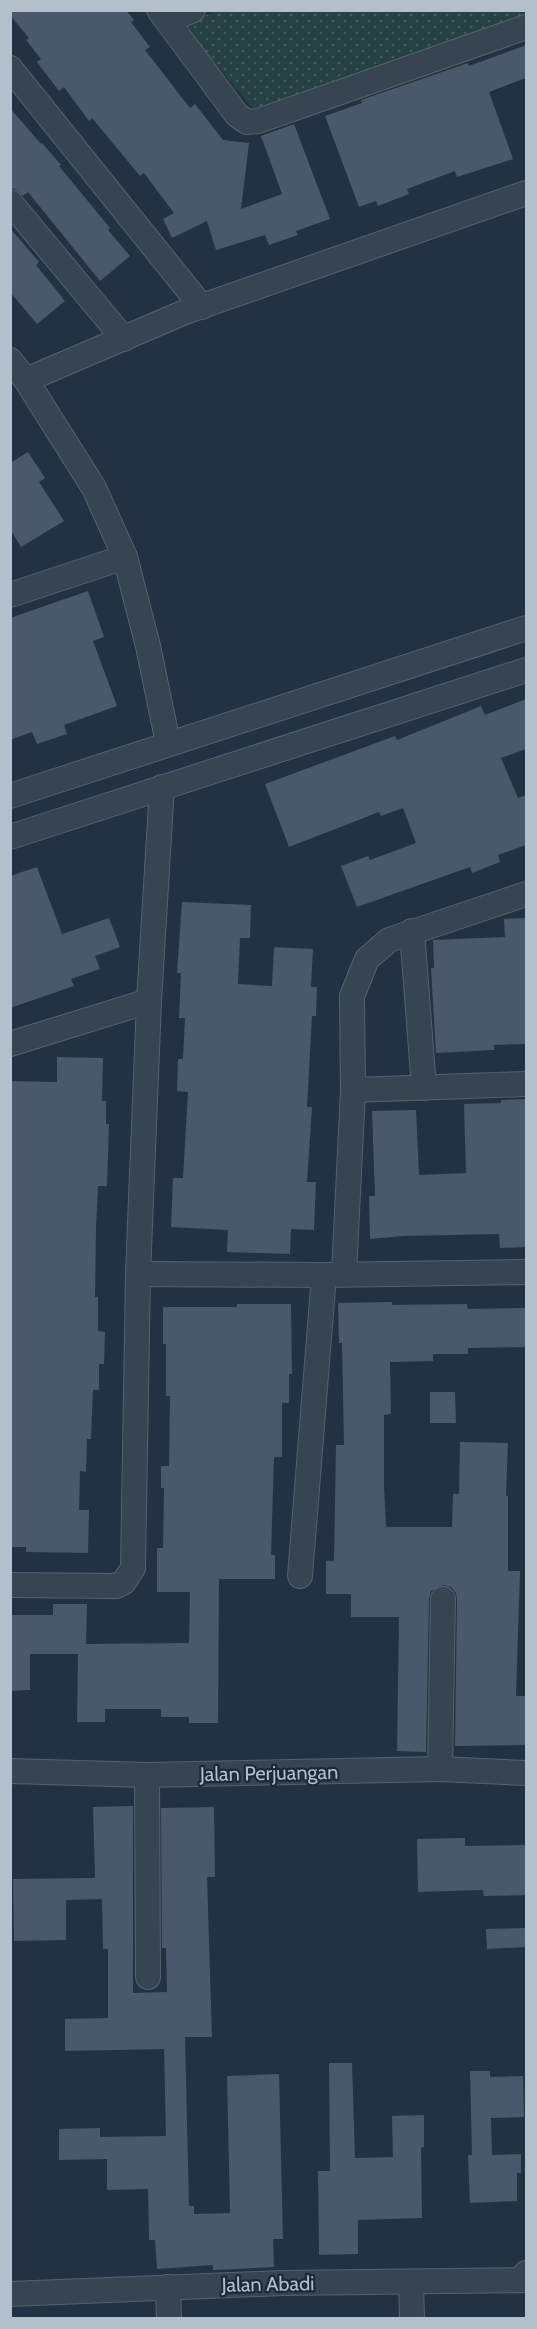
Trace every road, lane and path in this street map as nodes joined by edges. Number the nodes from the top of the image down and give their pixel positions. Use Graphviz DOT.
graph roads {
  1 [pos="193,10"];
  2 [pos="164,16"];
  3 [pos="526,27"];
  4 [pos="10,68"];
  5 [pos="526,193"];
  6 [pos="10,202"];
  7 [pos="202,307"];
  8 [pos="124,339"];
  9 [pos="10,360"];
  10 [pos="26,380"];
  11 [pos="125,557"];
  12 [pos="10,595"];
  13 [pos="526,627"];
  14 [pos="526,670"];
  15 [pos="338,690"];
  16 [pos="353,725"];
  17 [pos="168,743"];
  18 [pos="162,787"];
  19 [pos="10,796"];
  20 [pos="10,837"];
  21 [pos="526,894"];
  22 [pos="412,931"];
  23 [pos="149,1000"];
  24 [pos="10,1044"];
  25 [pos="526,1084"];
  26 [pos="424,1088"];
  27 [pos="353,1090"];
  28 [pos="526,1272"];
  29 [pos="138,1274"];
  30 [pos="334,1275"];
  31 [pos="300,1576"];
  32 [pos="10,1585"];
  33 [pos="443,1599"];
  34 [pos="440,1769"];
  35 [pos="10,1771"];
  36 [pos="526,1773"];
  37 [pos="147,1775"];
  38 [pos="148,1977"];
  39 [pos="526,2273"];
  40 [pos="526,2280"];
  41 [pos="411,2282"];
  42 [pos="168,2287"];
  43 [pos="10,2294"];
  44 [pos="169,2319"];
  45 [pos="412,2319"];
  1 -- 2 [label="street"];
  2 -- 3 [label="street"];
  4 -- 7 [label="street"];
  5 -- 7 [label="street"];
  6 -- 8 [label="street"];
  7 -- 8 [label="street"];
  8 -- 10 [label="street"];
  9 -- 10 [label="street"];
  10 -- 11 [label="street"];
  11 -- 12 [label="street"];
  11 -- 17 [label="street"];
  13 -- 15 [label="street"];
  14 -- 16 [label="street"];
  15 -- 16 [label="street"];
  15 -- 17 [label="street"];
  16 -- 18 [label="street"];
  17 -- 19 [label="street"];
  18 -- 20 [label="street"];
  18 -- 23 [label="street"];
  21 -- 22 [label="street"];
  22 -- 26 [label="street"];
  22 -- 27 [label="street"];
  23 -- 24 [label="street"];
  23 -- 29 [label="street"];
  25 -- 26 [label="street"];
  26 -- 27 [label="street"];
  27 -- 30 [label="street"];
  28 -- 30 [label="street"];
  29 -- 30 [label="street"];
  29 -- 32 [label="street"];
  30 -- 31 [label="street"];
  33 -- 34 [label="street"];
  34 -- 36 [label="street, Jalan Perjuangan"];
  34 -- 37 [label="street, Jalan Perjuangan"];
  35 -- 37 [label="street, Jalan Perjuangan"];
  37 -- 38 [label="street"];
  39 -- 40 [label="street"];
  40 -- 41 [label="street, Jalan Abadi"];
  41 -- 42 [label="street, Jalan Abadi"];
  41 -- 45 [label="street"];
  42 -- 43 [label="street, Jalan Abadi"];
  42 -- 44 [label="street"];
}
